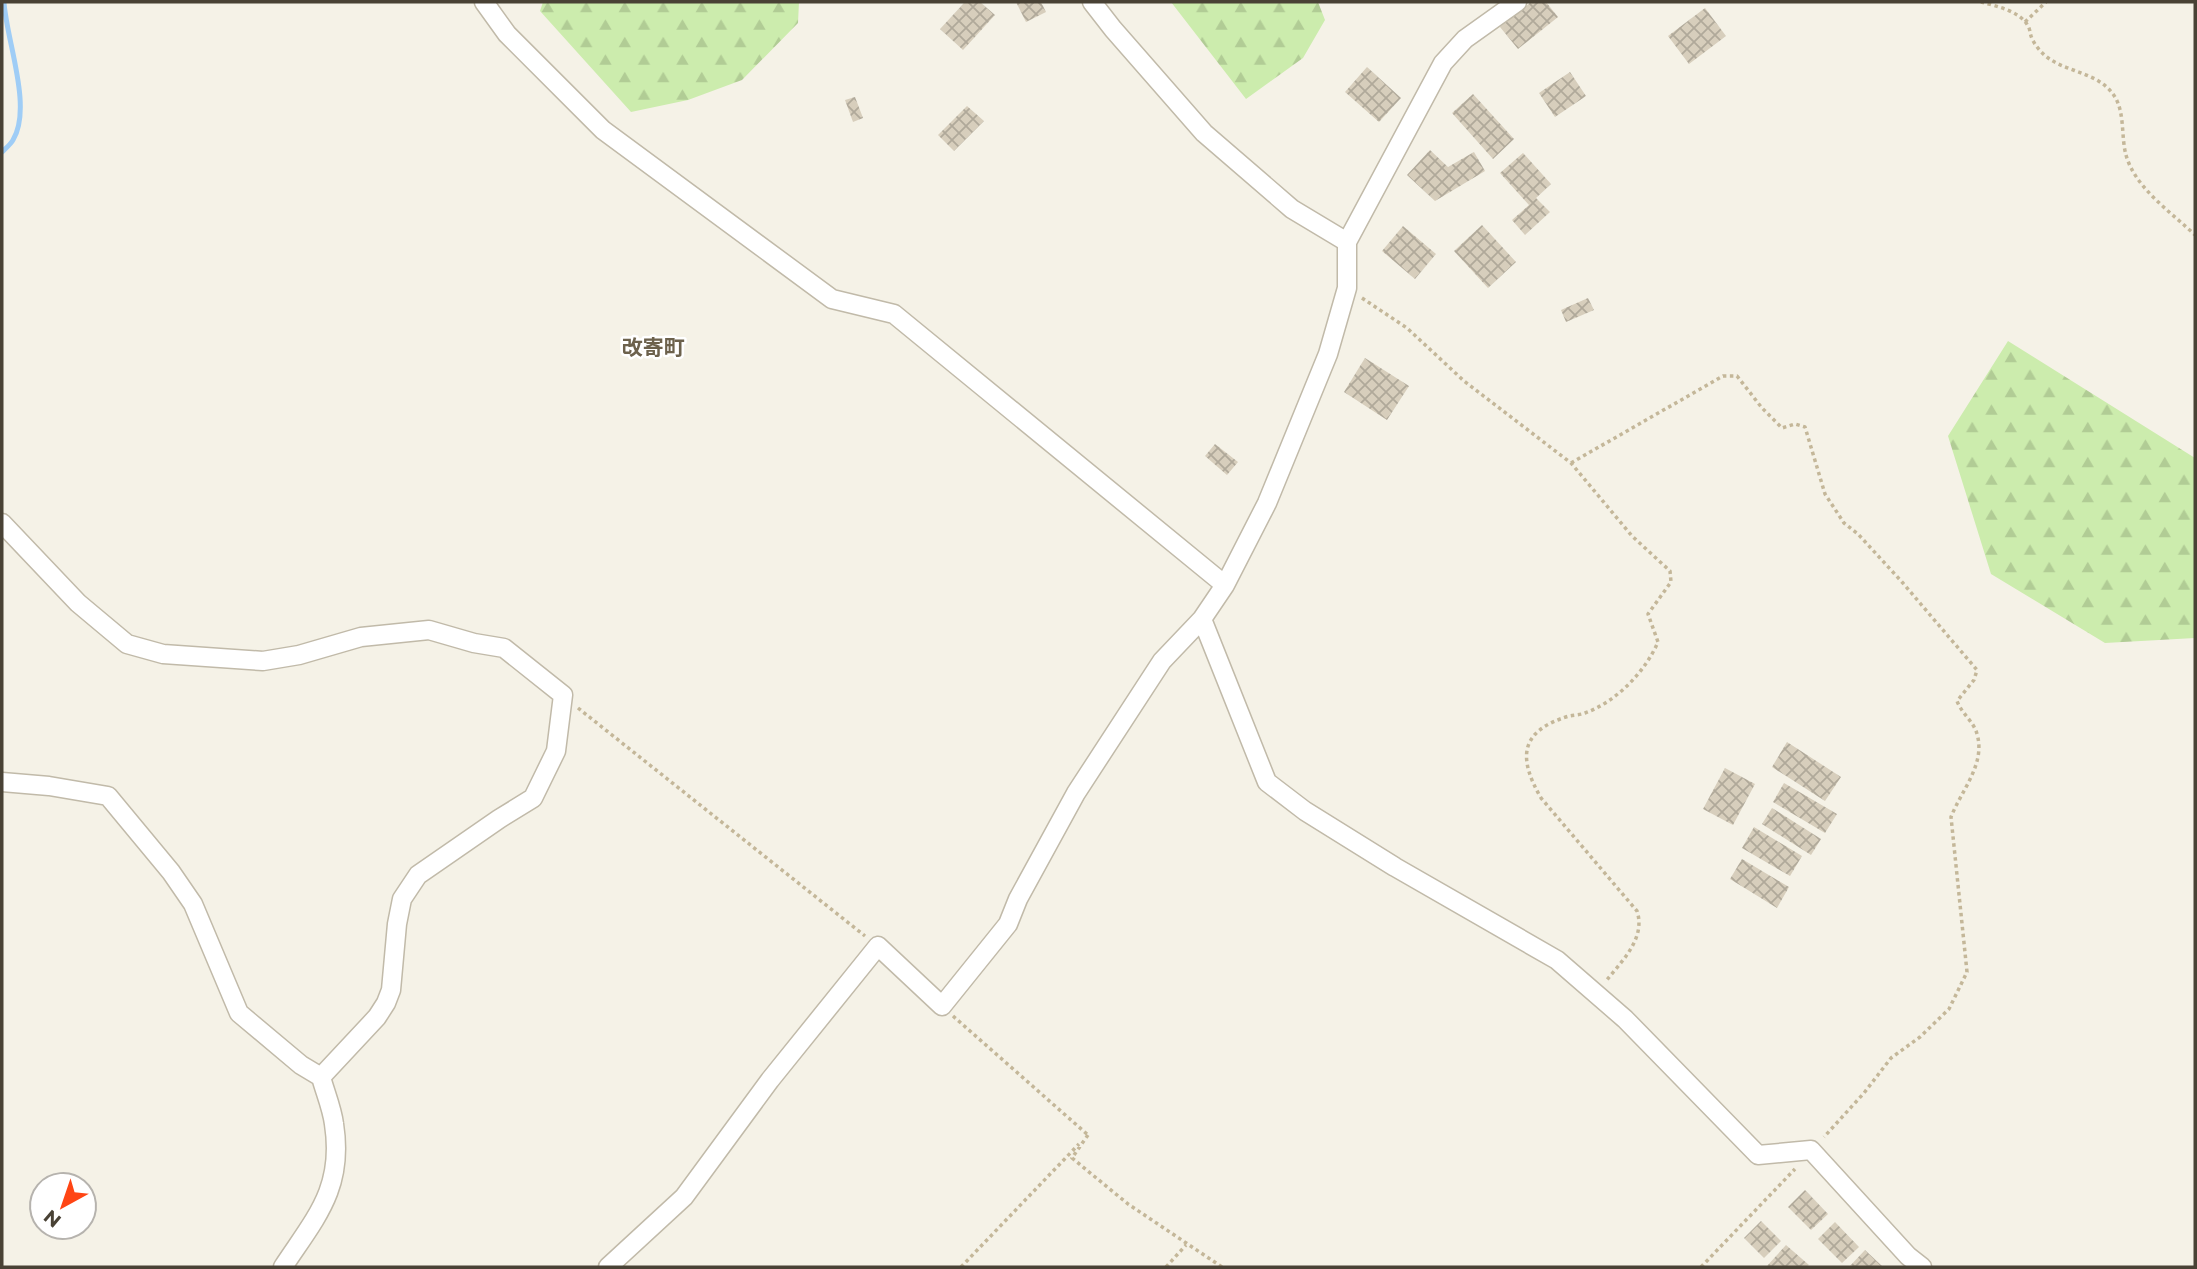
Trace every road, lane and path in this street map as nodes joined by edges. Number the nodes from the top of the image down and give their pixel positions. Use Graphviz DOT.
graph roads {
  1 [pos="484,2"];
  2 [pos="1092,2"];
  3 [pos="1517,2"];
  4 [pos="1982,2"];
  5 [pos="2046,2"];
  6 [pos="2025,23"];
  7 [pos="2195,235"];
  8 [pos="1347,242"];
  9 [pos="1347,288"];
  10 [pos="1571,464"];
  11 [pos="2,523"];
  12 [pos="1225,584"];
  13 [pos="1202,619"];
  14 [pos="563,695"];
  15 [pos="2,782"];
  16 [pos="878,946"];
  17 [pos="1595,993"];
  18 [pos="942,1006"];
  19 [pos="321,1077"];
  20 [pos="1088,1135"];
  21 [pos="1811,1150"];
  22 [pos="1186,1245"];
  23 [pos="283,1267"];
  24 [pos="608,1267"];
  25 [pos="961,1267"];
  26 [pos="1166,1267"];
  27 [pos="1222,1267"];
  28 [pos="1701,1267"];
  29 [pos="1922,1267"];
  1 -- 12 [label="street"];
  2 -- 8 [label="street"];
  3 -- 8 [label="street"];
  4 -- 6 [label="path"];
  5 -- 6 [label="path"];
  6 -- 7 [label="path"];
  8 -- 9 [label="street"];
  9 -- 10 [label="path"];
  9 -- 12 [label="street"];
  10 -- 17 [label="path"];
  10 -- 21 [label="path"];
  11 -- 14 [label="street"];
  12 -- 13 [label="street"];
  13 -- 17 [label="street"];
  13 -- 18 [label="street"];
  14 -- 16 [label="path"];
  14 -- 19 [label="street"];
  15 -- 19 [label="street"];
  16 -- 18 [label="street"];
  16 -- 24 [label="street"];
  17 -- 21 [label="street"];
  18 -- 20 [label="path"];
  19 -- 23 [label="street"];
  20 -- 22 [label="path"];
  20 -- 25 [label="path"];
  21 -- 28 [label="path"];
  21 -- 29 [label="street"];
  22 -- 26 [label="path"];
  22 -- 27 [label="path"];
}
